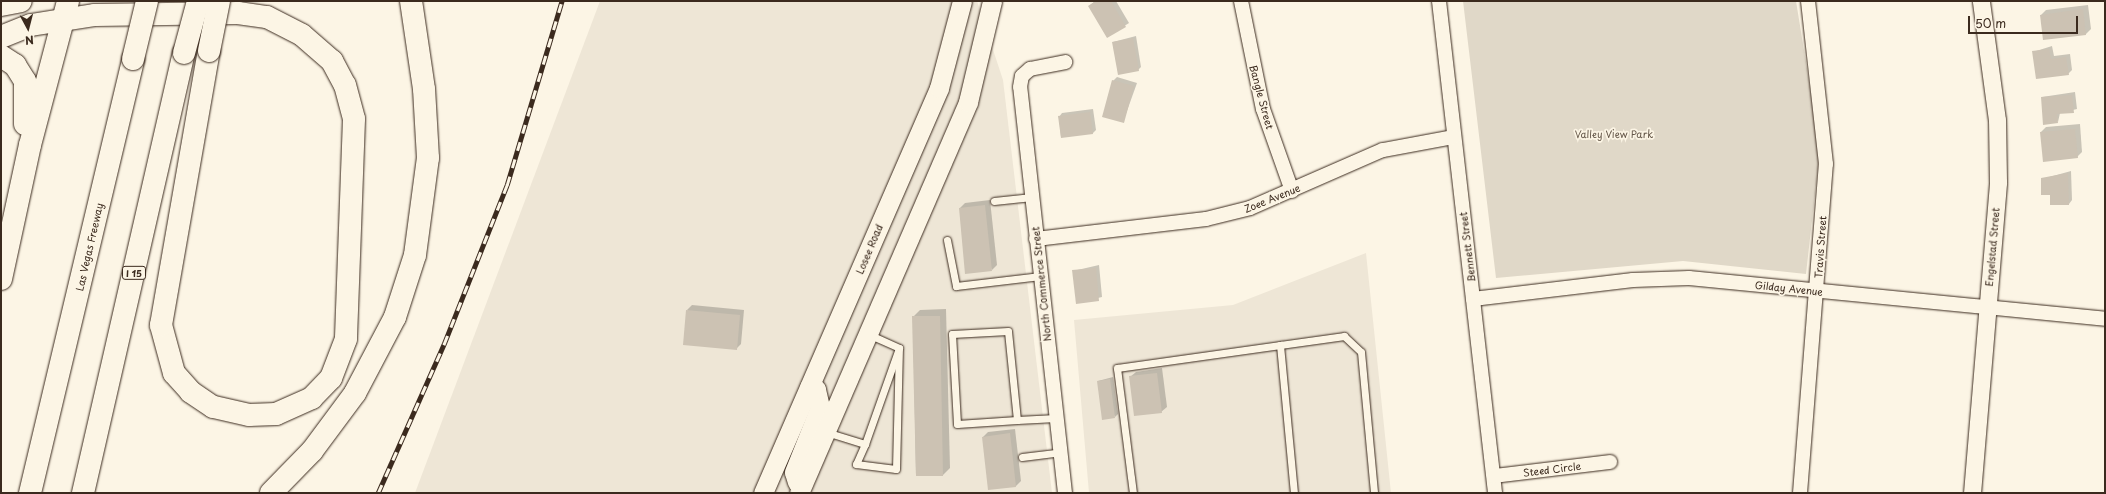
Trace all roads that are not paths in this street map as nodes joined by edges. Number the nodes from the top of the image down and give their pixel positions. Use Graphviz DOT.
graph roads {
  1 [pos="21,1"];
  2 [pos="146,1"];
  3 [pos="198,1"];
  4 [pos="220,1"];
  5 [pos="411,1"];
  6 [pos="962,1"];
  7 [pos="992,1"];
  8 [pos="1241,1"];
  9 [pos="1439,1"];
  10 [pos="1808,1"];
  11 [pos="1981,1"];
  12 [pos="1,5"];
  13 [pos="65,10"];
  14 [pos="1,37"];
  15 [pos="1,56"];
  16 [pos="1065,62"];
  17 [pos="1454,137"];
  18 [pos="30,145"];
  19 [pos="1292,191"];
  20 [pos="1032,197"];
  21 [pos="994,201"];
  22 [pos="1036,238"];
  23 [pos="947,240"];
  24 [pos="1040,276"];
  25 [pos="1,279"];
  26 [pos="1816,290"];
  27 [pos="1473,299"];
  28 [pos="1987,308"];
  29 [pos="2105,319"];
  30 [pos="868,334"];
  31 [pos="1280,345"];
  32 [pos="899,348"];
  33 [pos="809,387"];
  34 [pos="1056,418"];
  35 [pos="1017,420"];
  36 [pos="825,432"];
  37 [pos="864,444"];
  38 [pos="1060,452"];
  39 [pos="1022,457"];
  40 [pos="1610,462"];
  41 [pos="1494,476"];
  42 [pos="799,492"];
  43 [pos="30,493"];
  44 [pos="83,493"];
  45 [pos="271,493"];
  46 [pos="763,493"];
  47 [pos="1065,493"];
  48 [pos="1133,493"];
  49 [pos="1294,493"];
  50 [pos="1374,493"];
  51 [pos="1495,493"];
  52 [pos="1800,493"];
  53 [pos="1972,493"];
  1 -- 12 [label="main road"];
  2 -- 43 [label="main road, Las Vegas Freeway, bridge"];
  3 -- 44 [label="main road, I 15, bridge"];
  4 -- 13 [label="main road, bridge"];
  5 -- 45 [label="main road"];
  6 -- 33 [label="main road, Losee Road"];
  7 -- 30 [label="main road"];
  8 -- 19 [label="street, Bangle Street"];
  9 -- 17 [label="street, Bennett Street"];
  10 -- 26 [label="street, Travis Street"];
  11 -- 28 [label="street, Engelstad Street"];
  13 -- 14 [label="main road"];
  13 -- 18 [label="main road"];
  15 -- 18 [label="main road"];
  16 -- 20 [label="street, North Commerce Street"];
  17 -- 19 [label="street, Zoee Avenue"];
  17 -- 27 [label="street, Bennett Street"];
  18 -- 25 [label="main road"];
  19 -- 22 [label="street, Zoee Avenue"];
  20 -- 21 [label="lane"];
  20 -- 22 [label="street, North Commerce Street"];
  22 -- 24 [label="street, North Commerce Street"];
  23 -- 24 [label="lane"];
  24 -- 34 [label="street, North Commerce Street"];
  26 -- 27 [label="street, Gilday Avenue"];
  26 -- 28 [label="street, Gilday Avenue"];
  26 -- 52 [label="street, Travis Street"];
  27 -- 41 [label="street, Bennett Street"];
  28 -- 29 [label="street, Gilday Avenue"];
  28 -- 53 [label="street, Engelstad Street"];
  30 -- 32 [label="lane"];
  30 -- 36 [label="main road"];
  31 -- 48 [label="lane"];
  31 -- 49 [label="lane"];
  31 -- 50 [label="lane"];
  32 -- 37 [label="lane"];
  32 -- 37 [label="lane"];
  33 -- 42 [label="main road"];
  33 -- 46 [label="main road, Losee Road"];
  34 -- 35 [label="lane"];
  34 -- 38 [label="street, North Commerce Street"];
  35 -- 35 [label="lane"];
  36 -- 37 [label="lane"];
  36 -- 42 [label="main road"];
  38 -- 39 [label="lane"];
  38 -- 47 [label="street, North Commerce Street"];
  40 -- 41 [label="street, Steed Circle"];
  41 -- 51 [label="street, Bennett Street"];
}
